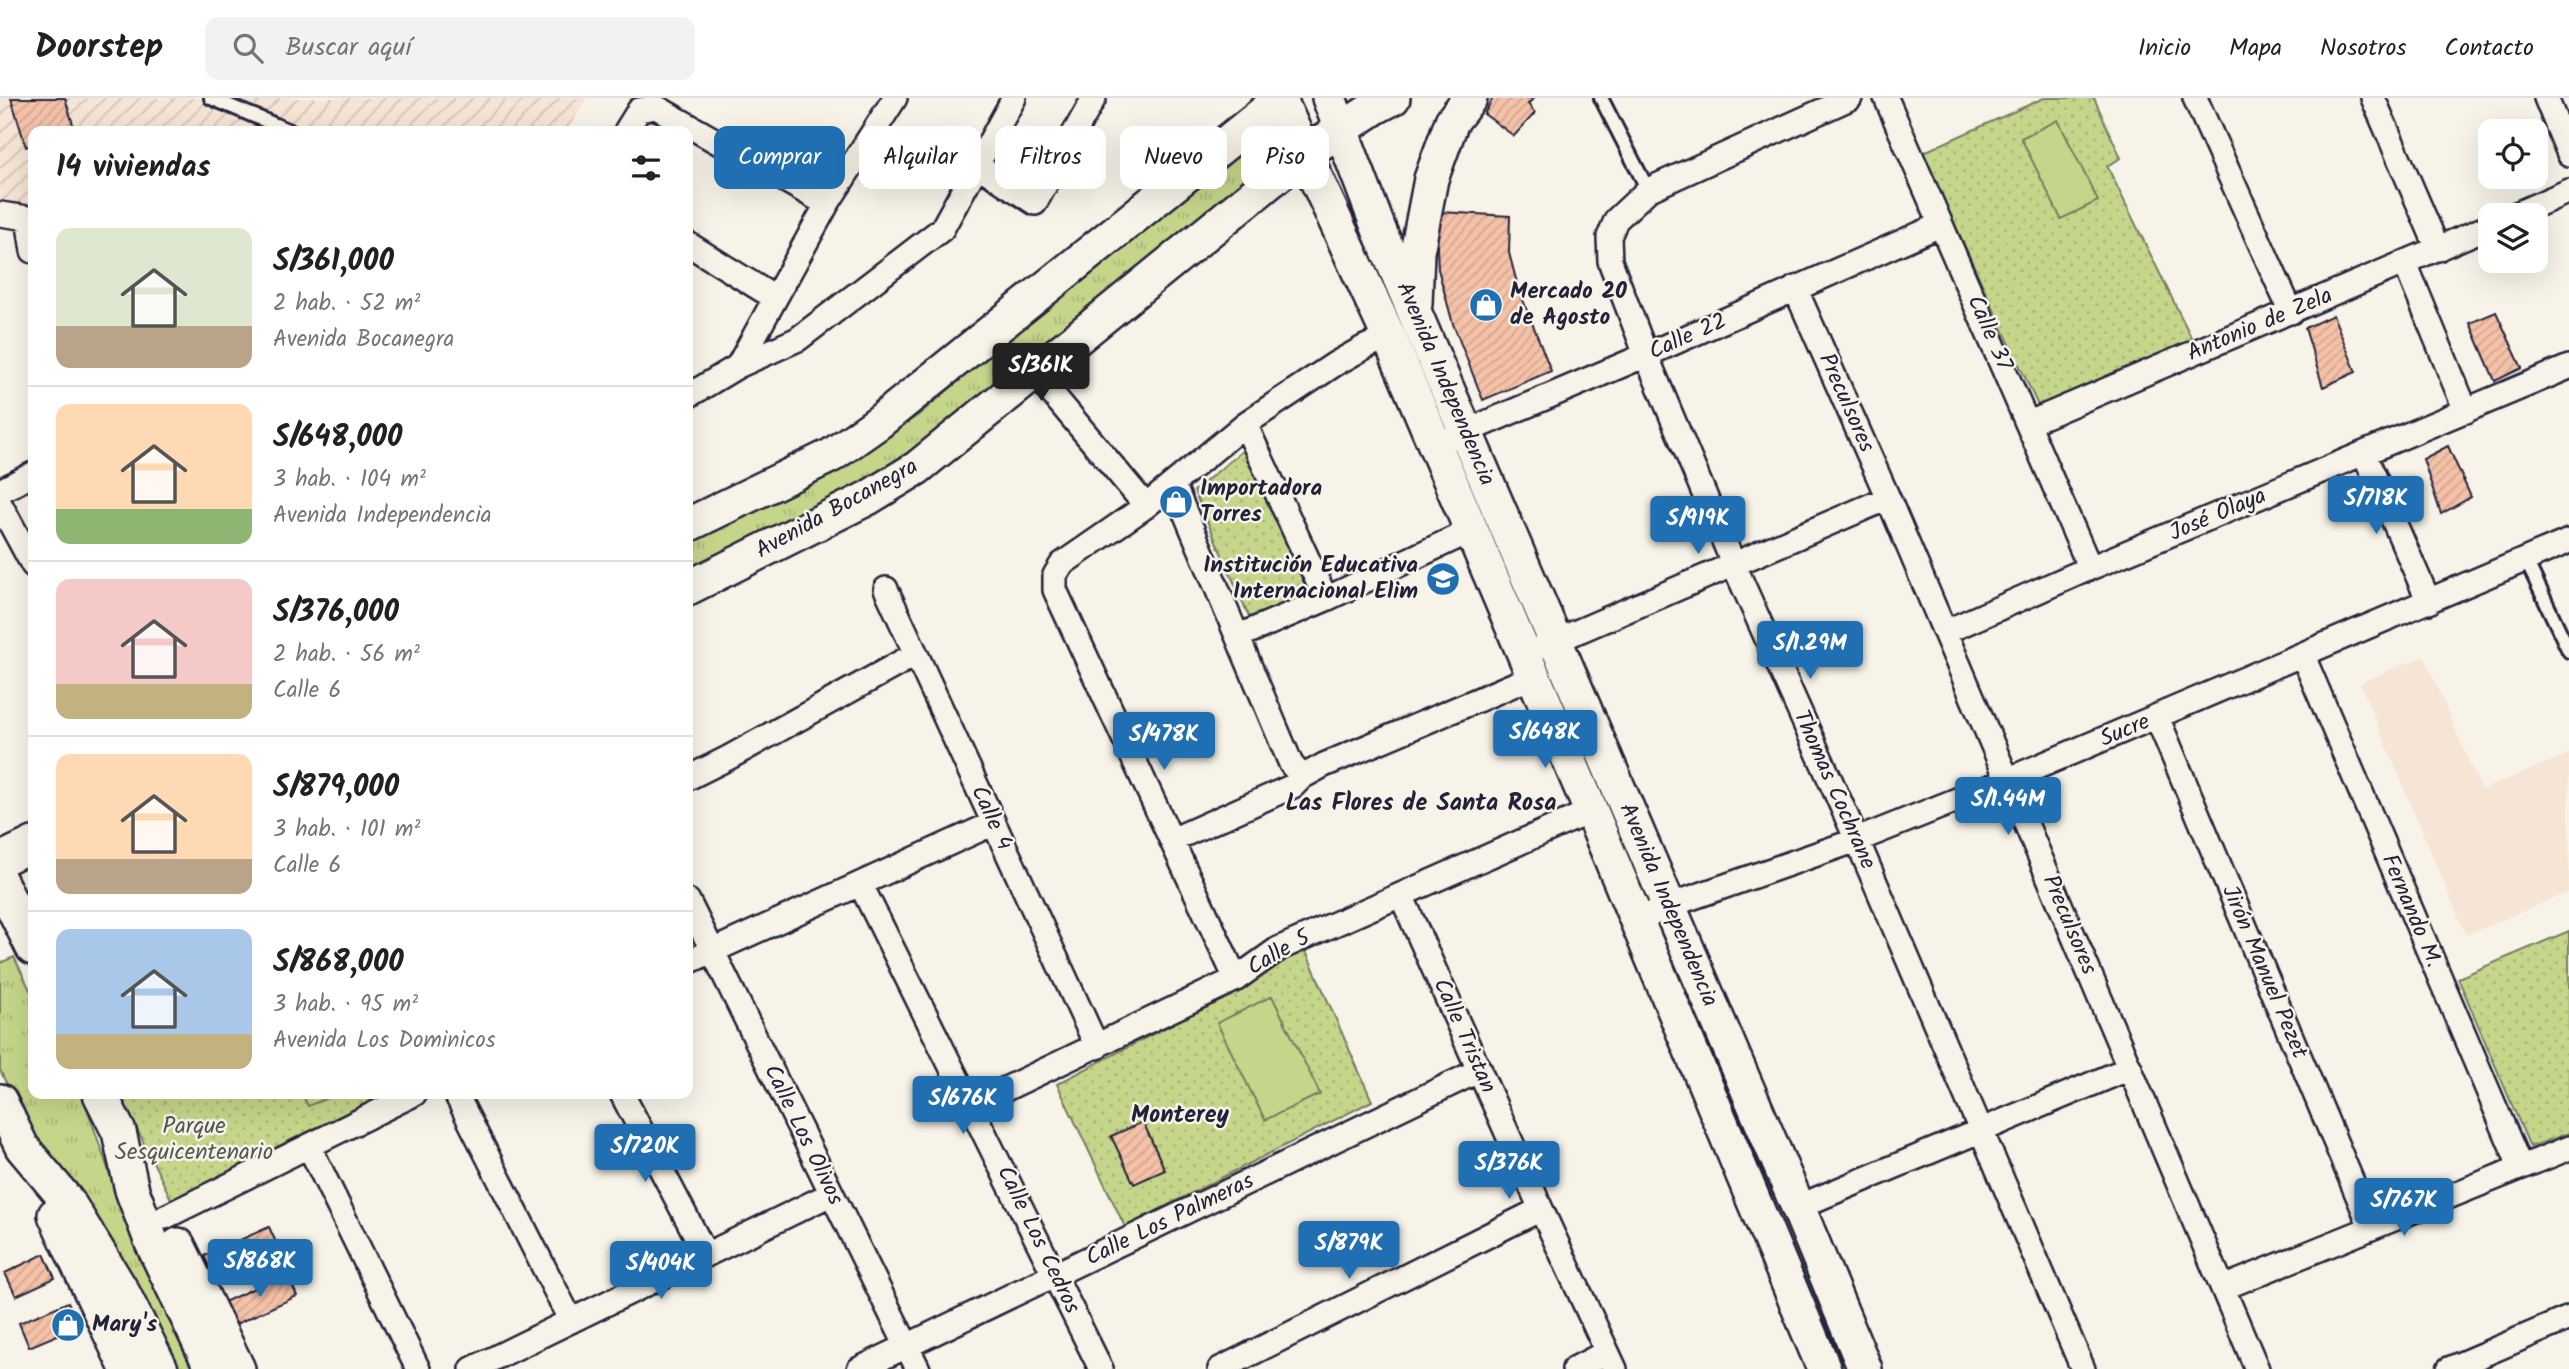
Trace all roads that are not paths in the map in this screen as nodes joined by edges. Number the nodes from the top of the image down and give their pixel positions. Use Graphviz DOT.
graph roads {
  1 [pos="211,98"];
  2 [pos="895,98"];
  3 [pos="1014,98"];
  4 [pos="1094,98"];
  5 [pos="1329,98"];
  6 [pos="1393,98"];
  7 [pos="1470,98"];
  8 [pos="1601,98"];
  9 [pos="1850,98"];
  10 [pos="1886,98"];
  11 [pos="2196,98"];
  12 [pos="2373,98"];
  13 [pos="2546,98"];
  14 [pos="1280,99"];
  15 [pos="278,126"];
  16 [pos="629,126"];
  17 [pos="690,126"];
  18 [pos="1292,126"];
  19 [pos="693,128"];
  20 [pos="1341,131"];
  21 [pos="1329,138"];
  22 [pos="2569,154"];
  23 [pos="981,158"];
  24 [pos="981,168"];
  25 [pos="964,189"];
  26 [pos="1261,189"];
  27 [pos="1320,189"];
  28 [pos="1648,190"];
  29 [pos="2569,191"];
  30 [pos="2542,203"];
  31 [pos="828,204"];
  32 [pos="0,214"];
  33 [pos="28,218"];
  34 [pos="1940,225"];
  35 [pos="2478,231"];
  36 [pos="693,247"];
  37 [pos="2438,248"];
  38 [pos="2405,263"];
  39 [pos="1795,288"];
  40 [pos="775,298"];
  41 [pos="2291,312"];
  42 [pos="1416,317"];
  43 [pos="1389,337"];
  44 [pos="1646,355"];
  45 [pos="738,366"];
  46 [pos="2569,367"];
  47 [pos="1035,373"];
  48 [pos="693,393"];
  49 [pos="2466,411"];
  50 [pos="2029,423"];
  51 [pos="1245,424"];
  52 [pos="1465,432"];
  53 [pos="1434,446"];
  54 [pos="2364,453"];
  55 [pos="28,479"];
  56 [pos="1173,484"];
  57 [pos="1888,498"];
  58 [pos="1,503"];
  59 [pos="1146,506"];
  60 [pos="693,518"];
  61 [pos="1470,531"];
  62 [pos="2569,541"];
  63 [pos="28,555"];
  64 [pos="2526,560"];
  65 [pos="1734,565"];
  66 [pos="2090,568"];
  67 [pos="693,586"];
  68 [pos="886,589"];
  69 [pos="1326,599"];
  70 [pos="2428,602"];
  71 [pos="1945,632"];
  72 [pos="1239,636"];
  73 [pos="1555,642"];
  74 [pos="2569,651"];
  75 [pos="916,654"];
  76 [pos="2303,656"];
  77 [pos="1530,666"];
  78 [pos="2157,717"];
  79 [pos="693,776"];
  80 [pos="1302,777"];
  81 [pos="2007,780"];
  82 [pos="1591,811"];
  83 [pos="994,822"];
  84 [pos="1172,840"];
  85 [pos="1857,840"];
  86 [pos="28,846"];
  87 [pos="0,860"];
  88 [pos="0,881"];
  89 [pos="861,885"];
  90 [pos="1401,895"];
  91 [pos="1668,906"];
  92 [pos="693,911"];
  93 [pos="16,912"];
  94 [pos="1636,920"];
  95 [pos="28,937"];
  96 [pos="713,951"];
  97 [pos="693,960"];
  98 [pos="1236,979"];
  99 [pos="1097,1047"];
  100 [pos="2130,1068"];
  101 [pos="1480,1070"];
  102 [pos="102,1099"];
  103 [pos="404,1099"];
  104 [pos="459,1099"];
  105 [pos="625,1099"];
  106 [pos="0,1101"];
  107 [pos="972,1105"];
  108 [pos="1983,1131"];
  109 [pos="119,1132"];
  110 [pos="309,1146"];
  111 [pos="22,1147"];
  112 [pos="2569,1148"];
  113 [pos="2520,1166"];
  114 [pos="831,1194"];
  115 [pos="1798,1208"];
  116 [pos="1541,1209"];
  117 [pos="165,1217"];
  118 [pos="2371,1227"];
  119 [pos="706,1255"];
  120 [pos="1055,1276"];
  121 [pos="2223,1288"];
  122 [pos="2569,1318"];
  123 [pos="571,1321"];
  124 [pos="906,1346"];
  125 [pos="1611,1361"];
  126 [pos="2457,1367"];
  127 [pos="127,1369"];
  128 [pos="161,1369"];
  129 [pos="212,1369"];
  130 [pos="239,1369"];
  131 [pos="418,1369"];
  132 [pos="472,1369"];
  133 [pos="859,1369"];
  134 [pos="918,1369"];
  135 [pos="1101,1369"];
  136 [pos="1220,1369"];
  137 [pos="1574,1369"];
  138 [pos="1824,1369"];
  139 [pos="1865,1369"];
  140 [pos="2083,1369"];
  141 [pos="2258,1369"];
  1 -- 15 [label="lane"];
  2 -- 31 [label="street"];
  3 -- 23 [label="street"];
  4 -- 24 [label="street"];
  5 -- 20 [label="street, Avenida Independencia"];
  6 -- 20 [label="street, Avenida Bocanegra"];
  7 -- 42 [label="street"];
  8 -- 28 [label="lane"];
  9 -- 28 [label="street, Thomas Cochrane"];
  10 -- 34 [label="street, Calle 37"];
  11 -- 41 [label="street"];
  12 -- 37 [label="street"];
  13 -- 22 [label="street"];
  14 -- 18 [label="street, Avenida Independencia"];
  14 -- 60 [label="street"];
  16 -- 17 [label="street"];
  19 -- 31 [label="street"];
  20 -- 21 [label="street, Avenida Bocanegra"];
  20 -- 42 [label="street, Avenida Independencia"];
  25 -- 45 [label="street"];
  26 -- 47 [label="street, Avenida Bocanegra"];
  27 -- 43 [label="street, Avenida Independencia"];
  28 -- 44 [label="street, Thomas Cochrane"];
  29 -- 30 [label="street"];
  31 -- 40 [label="street"];
  32 -- 33 [label="street"];
  34 -- 39 [label="street, Calle 22"];
  34 -- 50 [label="street, Calle 37"];
  35 -- 37 [label="street, Antonio de Zela"];
  36 -- 40 [label="street"];
  37 -- 38 [label="street, Antonio de Zela"];
  38 -- 41 [label="street, Antonio de Zela"];
  38 -- 49 [label="street"];
  39 -- 44 [label="street, Calle 22"];
  39 -- 57 [label="street, Preculsores"];
  40 -- 45 [label="street"];
  41 -- 50 [label="street, Antonio de Zela"];
  42 -- 52 [label="street, Avenida Independencia"];
  43 -- 51 [label="street"];
  43 -- 53 [label="street, Avenida Independencia"];
  44 -- 52 [label="street, Calle 22"];
  44 -- 65 [label="street, Thomas Cochrane"];
  45 -- 48 [label="street"];
  46 -- 49 [label="street, José Olaya"];
  47 -- 59 [label="street"];
  47 -- 67 [label="street, Avenida Bocanegra"];
  49 -- 54 [label="street, José Olaya"];
  50 -- 66 [label="street, Calle 37"];
  51 -- 56 [label="street"];
  51 -- 69 [label="street"];
  52 -- 53 [label="street, Calle 22"];
  52 -- 73 [label="street, Avenida Independencia"];
  53 -- 61 [label="street, Avenida Independencia"];
  54 -- 66 [label="street, José Olaya"];
  54 -- 70 [label="street"];
  55 -- 58 [label="street"];
  56 -- 59 [label="street"];
  56 -- 72 [label="street"];
  57 -- 65 [label="street"];
  57 -- 71 [label="street, Preculsores"];
  58 -- 63 [label="street"];
  59 -- 84 [label="street"];
  61 -- 69 [label="street"];
  61 -- 77 [label="street, Avenida Independencia"];
  62 -- 64 [label="street, Sucre"];
  64 -- 70 [label="street, Sucre"];
  64 -- 74 [label="lane"];
  65 -- 73 [label="street"];
  65 -- 85 [label="street, Thomas Cochrane"];
  66 -- 71 [label="street, José Olaya"];
  68 -- 75 [label="street, Calle 4"];
  69 -- 72 [label="street"];
  70 -- 76 [label="street, Sucre"];
  71 -- 81 [label="street, Preculsores"];
  72 -- 80 [label="street"];
  73 -- 77 [label="street"];
  73 -- 91 [label="street, Avenida Independencia"];
  75 -- 79 [label="street"];
  75 -- 83 [label="street, Calle 4"];
  76 -- 78 [label="street, Sucre"];
  76 -- 113 [label="street, Fernando M."];
  77 -- 80 [label="street"];
  77 -- 82 [label="street, Avenida Independencia"];
  78 -- 81 [label="street, Sucre"];
  78 -- 118 [label="street, Jirón Manuel Pezet"];
  80 -- 84 [label="street"];
  81 -- 85 [label="street, Sucre"];
  81 -- 100 [label="street, Preculsores"];
  82 -- 90 [label="street, Calle 5"];
  82 -- 94 [label="street, Avenida Independencia"];
  83 -- 89 [label="street"];
  83 -- 99 [label="street, Calle 4"];
  84 -- 98 [label="street"];
  85 -- 91 [label="street, Sucre"];
  85 -- 108 [label="street, Thomas Cochrane"];
  86 -- 87 [label="street"];
  88 -- 93 [label="street"];
  89 -- 96 [label="street"];
  89 -- 107 [label="street, Calle Los Cedros"];
  90 -- 98 [label="street, Calle 5"];
  90 -- 101 [label="street, Calle Tristan"];
  91 -- 94 [label="street, Sucre"];
  91 -- 115 [label="street, Avenida Independencia"];
  92 -- 96 [label="street, Calle Los Olivos"];
  93 -- 95 [label="street"];
  94 -- 138 [label="street, Avenida Independencia"];
  96 -- 97 [label="street"];
  96 -- 114 [label="street, Calle Los Olivos"];
  98 -- 99 [label="street, Calle 5"];
  99 -- 107 [label="street, Calle 5"];
  100 -- 108 [label="street"];
  100 -- 121 [label="street, Preculsores"];
  101 -- 116 [label="street, Calle Tristan"];
  101 -- 120 [label="street, Calle Los Palmeras"];
  102 -- 109 [label="street"];
  103 -- 110 [label="street"];
  104 -- 123 [label="street"];
  105 -- 119 [label="street"];
  106 -- 111 [label="street"];
  107 -- 120 [label="street, Calle Los Cedros"];
  108 -- 115 [label="street"];
  108 -- 140 [label="street, Thomas Cochrane"];
  109 -- 117 [label="street"];
  109 -- 129 [label="street"];
  110 -- 117 [label="street"];
  110 -- 131 [label="street"];
  111 -- 127 [label="street"];
  111 -- 128 [label="street"];
  112 -- 113 [label="street"];
  113 -- 118 [label="street"];
  114 -- 119 [label="street"];
  114 -- 124 [label="street, Calle Los Olivos"];
  115 -- 139 [label="street, Avenida Independencia"];
  116 -- 125 [label="street, Calle Tristan"];
  116 -- 136 [label="street"];
  117 -- 130 [label="street"];
  118 -- 121 [label="street"];
  119 -- 123 [label="street"];
  120 -- 124 [label="street, Calle Los Palmeras"];
  120 -- 135 [label="street, Calle Los Cedros"];
  121 -- 141 [label="street, Preculsores"];
  122 -- 126 [label="street"];
  123 -- 132 [label="street"];
  124 -- 133 [label="street, Calle Los Palmeras"];
  124 -- 134 [label="street, Calle Los Olivos"];
  125 -- 137 [label="street"];
}
